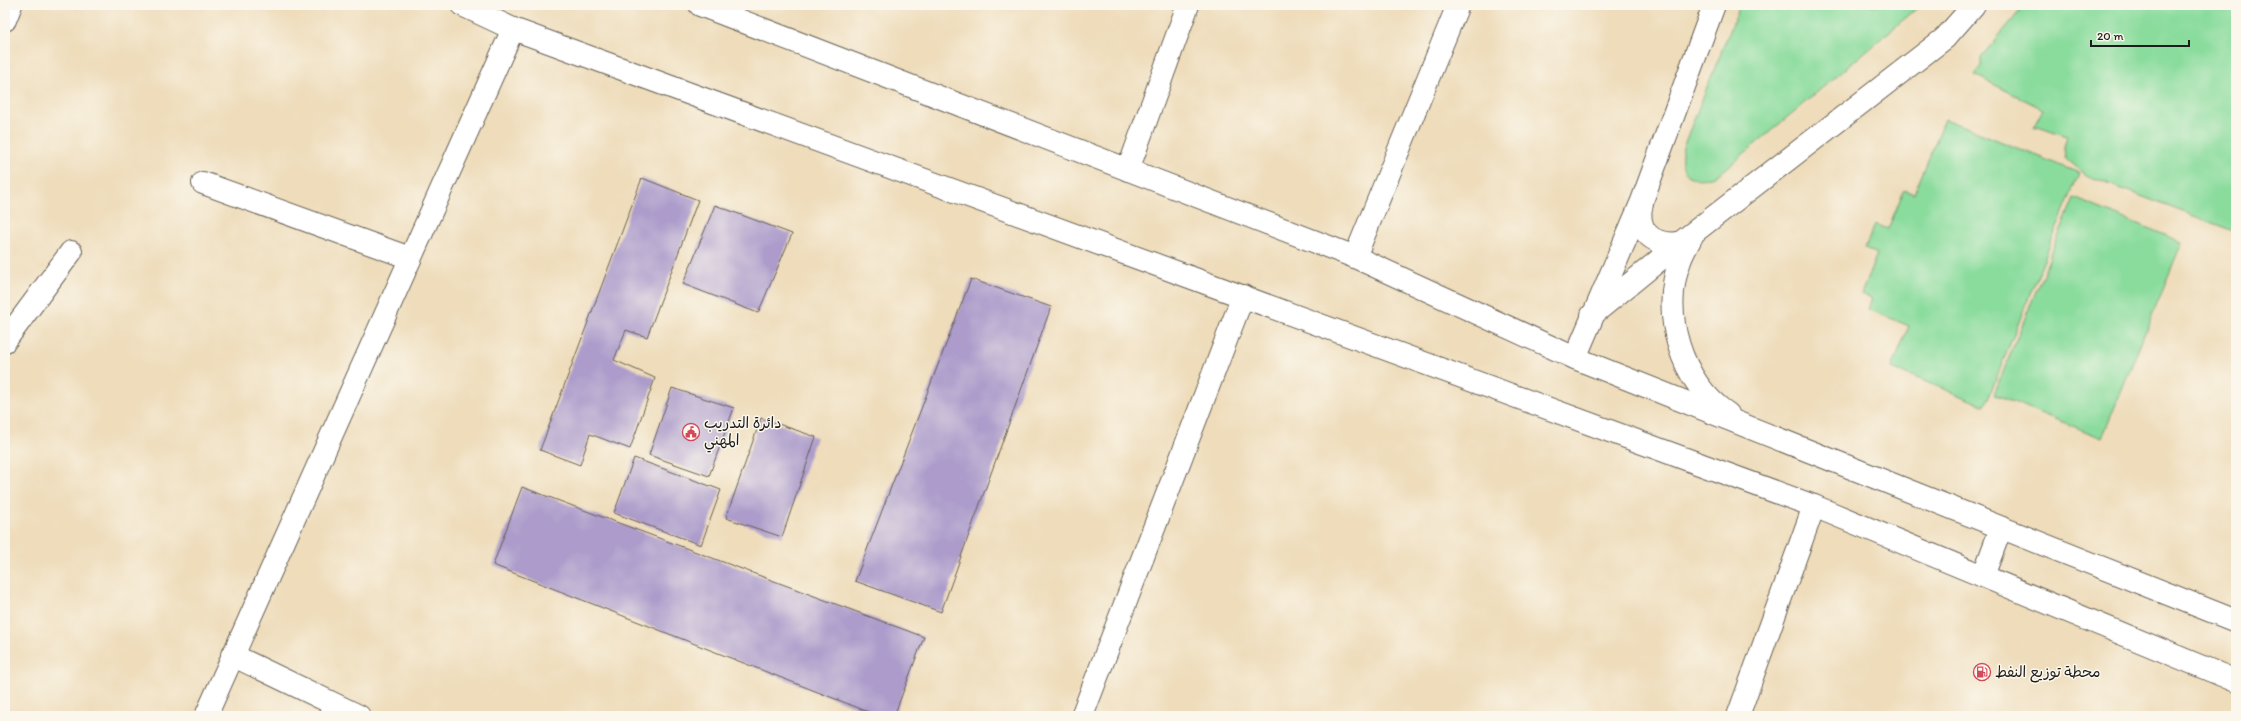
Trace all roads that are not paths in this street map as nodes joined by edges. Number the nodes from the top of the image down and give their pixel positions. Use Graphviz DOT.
graph roads {
  1 [pos="11,5"];
  2 [pos="462,5"];
  3 [pos="700,5"];
  4 [pos="1188,5"];
  5 [pos="1458,5"];
  6 [pos="1714,5"];
  7 [pos="1974,5"];
  8 [pos="5,20"];
  9 [pos="513,29"];
  10 [pos="1128,170"];
  11 [pos="203,183"];
  12 [pos="1642,201"];
  13 [pos="1686,238"];
  14 [pos="71,252"];
  15 [pos="1355,257"];
  16 [pos="410,258"];
  17 [pos="1243,296"];
  18 [pos="1592,315"];
  19 [pos="5,341"];
  20 [pos="1575,358"];
  21 [pos="1745,426"];
  22 [pos="1814,506"];
  23 [pos="2001,528"];
  24 [pos="1983,576"];
  25 [pos="2236,621"];
  26 [pos="232,655"];
  27 [pos="2236,682"];
  28 [pos="206,716"];
  29 [pos="359,716"];
  30 [pos="1082,716"];
  31 [pos="1738,716"];
  1 -- 8 [label="street"];
  2 -- 9 [label="street"];
  3 -- 10 [label="street"];
  4 -- 10 [label="street"];
  5 -- 15 [label="street"];
  6 -- 12 [label="street"];
  7 -- 13 [label="street"];
  9 -- 16 [label="street"];
  9 -- 17 [label="street"];
  10 -- 15 [label="street"];
  11 -- 16 [label="street"];
  12 -- 13 [label="street"];
  12 -- 18 [label="street"];
  13 -- 18 [label="street"];
  13 -- 21 [label="street"];
  14 -- 19 [label="street"];
  15 -- 20 [label="street"];
  16 -- 26 [label="street"];
  17 -- 22 [label="street"];
  17 -- 30 [label="street"];
  18 -- 20 [label="street"];
  20 -- 21 [label="street"];
  21 -- 23 [label="street"];
  22 -- 24 [label="street"];
  22 -- 31 [label="street"];
  23 -- 24 [label="street"];
  23 -- 25 [label="street"];
  24 -- 27 [label="street"];
  26 -- 28 [label="street"];
  26 -- 29 [label="street"];
}
